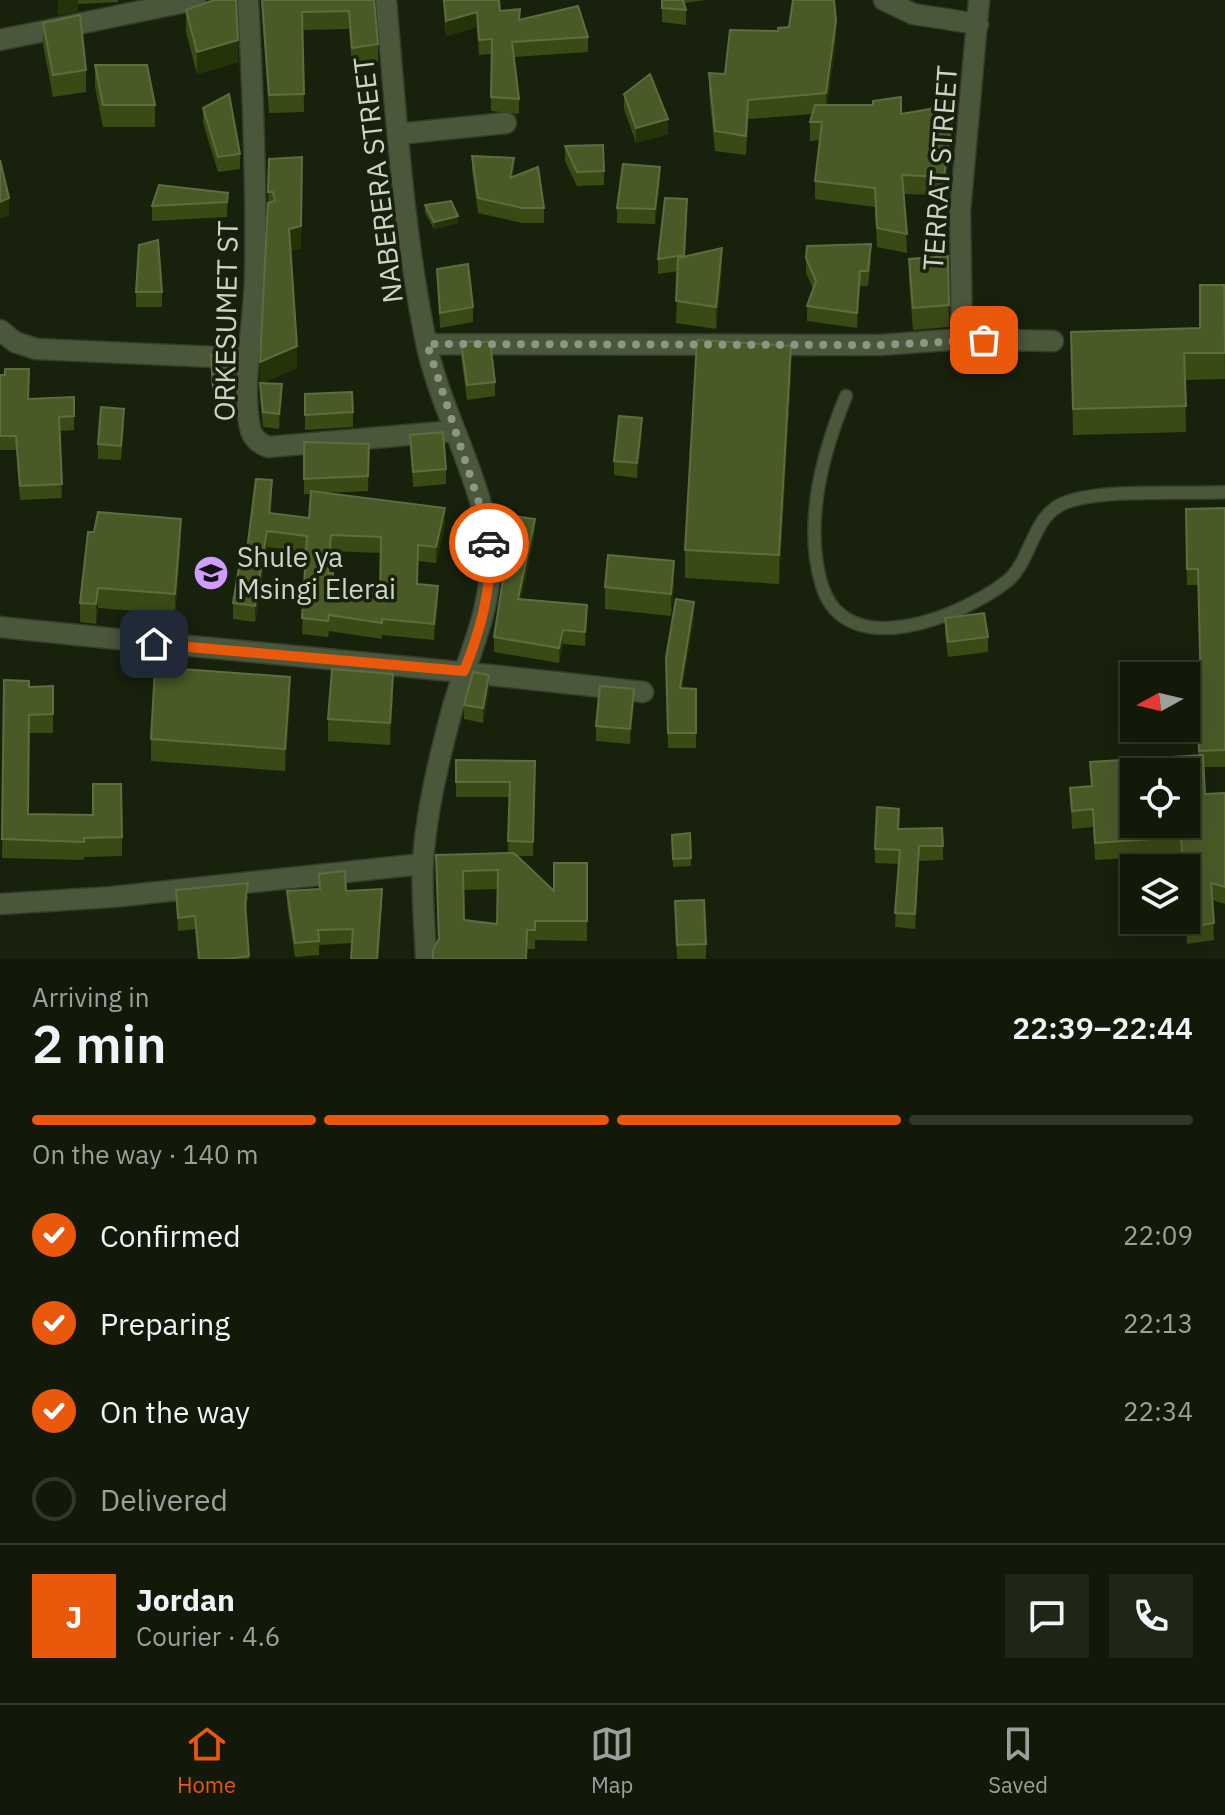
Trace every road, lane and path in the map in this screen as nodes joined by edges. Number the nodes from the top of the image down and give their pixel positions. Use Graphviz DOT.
graph roads {
  1 [pos="195,0"];
  2 [pos="248,0"];
  3 [pos="386,0"];
  4 [pos="884,0"];
  5 [pos="979,0"];
  6 [pos="978,24"];
  7 [pos="0,40"];
  8 [pos="506,123"];
  9 [pos="398,134"];
  10 [pos="0,330"];
  11 [pos="962,339"];
  12 [pos="1053,341"];
  13 [pos="427,344"];
  14 [pos="249,358"];
  15 [pos="846,396"];
  16 [pos="454,431"];
  17 [pos="1225,492"];
  18 [pos="0,627"];
  19 [pos="464,671"];
  20 [pos="643,692"];
  21 [pos="422,864"];
  22 [pos="0,904"];
  23 [pos="426,959"];
  1 -- 7 [label="street"];
  2 -- 14 [label="street, ORKESUMET ST"];
  3 -- 9 [label="street, NABERERA STREET"];
  4 -- 6 [label="street"];
  5 -- 6 [label="street, TERRAT STREET"];
  6 -- 11 [label="street, TERRAT STREET"];
  8 -- 9 [label="street"];
  9 -- 13 [label="street, NABERERA STREET"];
  10 -- 14 [label="street"];
  11 -- 12 [label="street"];
  11 -- 13 [label="street"];
  13 -- 16 [label="street, NABERERA STREET"];
  14 -- 16 [label="street, ORKESUMET ST"];
  15 -- 17 [label="lane"];
  16 -- 19 [label="street, NABERERA STREET"];
  18 -- 19 [label="street"];
  19 -- 20 [label="street"];
  19 -- 21 [label="street, NABERERA STREET"];
  21 -- 22 [label="street"];
  21 -- 23 [label="street, NABERERA STREET"];
}
